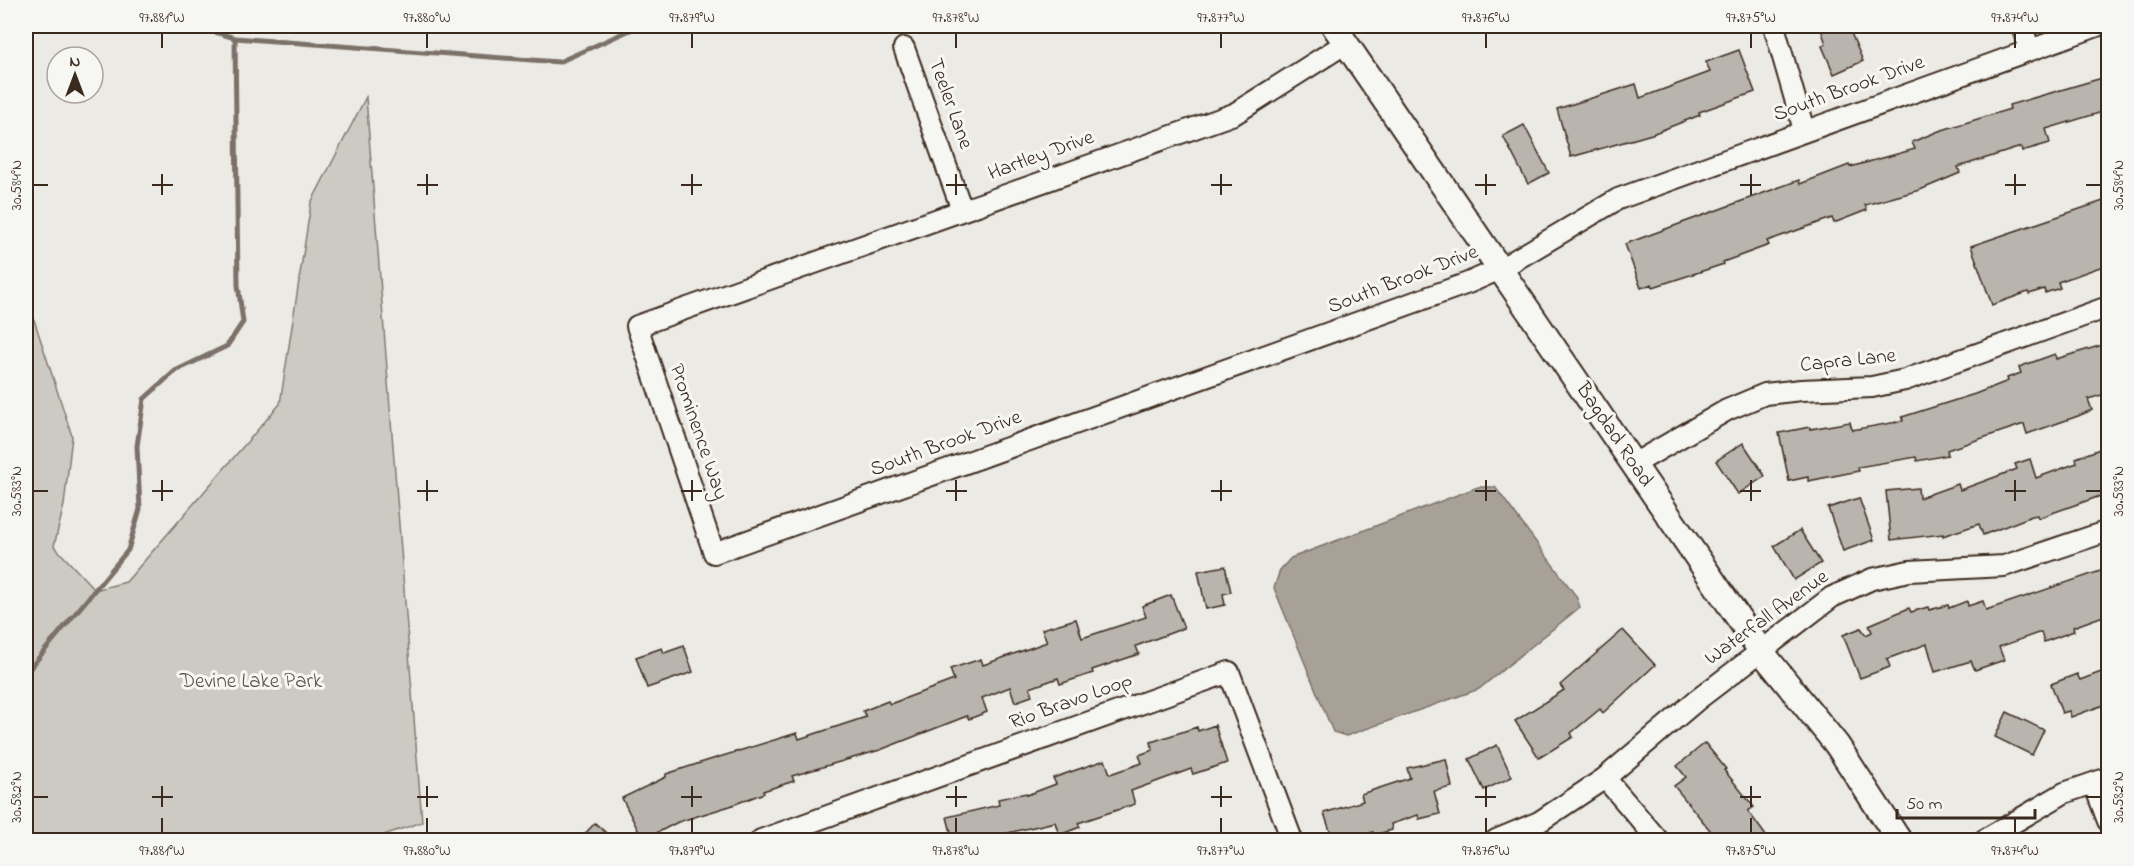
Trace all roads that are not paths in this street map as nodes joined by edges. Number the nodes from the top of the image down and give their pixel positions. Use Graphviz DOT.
graph roads {
  1 [pos="1774,26"];
  2 [pos="2022,26"];
  3 [pos="2097,26"];
  4 [pos="1340,34"];
  5 [pos="904,48"];
  6 [pos="2029,49"];
  7 [pos="1804,130"];
  8 [pos="962,210"];
  9 [pos="1500,269"];
  10 [pos="2109,308"];
  11 [pos="638,326"];
  12 [pos="1634,464"];
  13 [pos="2109,531"];
  14 [pos="714,553"];
  15 [pos="1761,651"];
  16 [pos="1605,778"];
  17 [pos="2101,781"];
  18 [pos="2109,821"];
  19 [pos="761,840"];
  20 [pos="1292,840"];
  21 [pos="1496,840"];
  22 [pos="1658,840"];
  23 [pos="1899,840"];
  24 [pos="1984,840"];
  1 -- 7 [label="street"];
  2 -- 6 [label="street"];
  3 -- 6 [label="street, South Brook Drive"];
  4 -- 8 [label="street, Hartley Drive"];
  4 -- 9 [label="street, Bagdad Road"];
  5 -- 8 [label="street, Teeler Lane"];
  6 -- 7 [label="street, South Brook Drive"];
  7 -- 9 [label="street, South Brook Drive"];
  8 -- 11 [label="street, Hartley Drive"];
  9 -- 12 [label="street, Bagdad Road"];
  9 -- 14 [label="street, South Brook Drive"];
  10 -- 12 [label="street, Capra Lane"];
  11 -- 14 [label="street, Prominence Way"];
  12 -- 15 [label="street, Bagdad Road"];
  13 -- 15 [label="street, Waterfall Avenue"];
  15 -- 16 [label="street, Waterfall Avenue"];
  15 -- 23 [label="street, Bagdad Road"];
  16 -- 21 [label="street, Waterfall Avenue"];
  16 -- 22 [label="street"];
  17 -- 18 [label="street"];
  17 -- 24 [label="street"];
  19 -- 20 [label="street, Rio Bravo Loop"];
}
